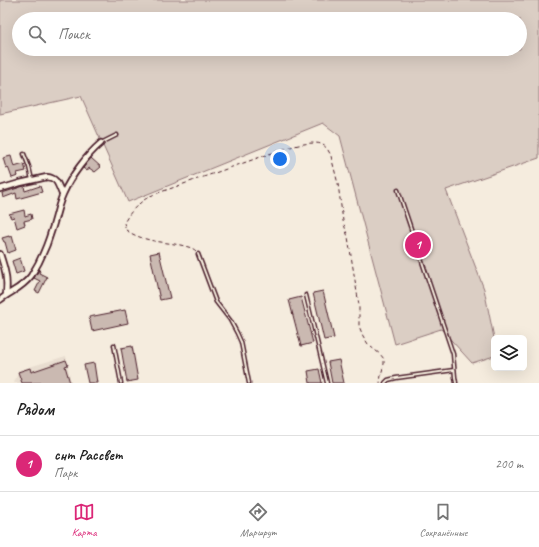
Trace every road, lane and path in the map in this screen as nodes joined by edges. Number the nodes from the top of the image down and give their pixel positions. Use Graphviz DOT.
graph roads {
  1 [pos="117,135"];
  2 [pos="101,143"];
  3 [pos="24,154"];
  4 [pos="32,180"];
  5 [pos="0,190"];
  6 [pos="398,190"];
  7 [pos="62,194"];
  8 [pos="0,254"];
  9 [pos="198,254"];
  10 [pos="306,294"];
  11 [pos="6,295"];
  12 [pos="0,300"];
  13 [pos="114,345"];
  14 [pos="454,370"];
  15 [pos="121,383"];
  16 [pos="249,383"];
  17 [pos="327,383"];
  18 [pos="380,383"];
  19 [pos="385,383"];
  20 [pos="456,383"];
  1 -- 2 [label="lane"];
  2 -- 7 [label="street"];
  3 -- 4 [label="lane"];
  4 -- 5 [label="street"];
  4 -- 7 [label="street"];
  6 -- 14 [label="lane"];
  7 -- 11 [label="street"];
  8 -- 11 [label="street"];
  9 -- 16 [label="lane"];
  9 -- 18 [label="path"];
  10 -- 17 [label="lane"];
  11 -- 12 [label="street"];
  13 -- 15 [label="lane"];
  14 -- 19 [label="lane"];
  14 -- 20 [label="lane"];
}
